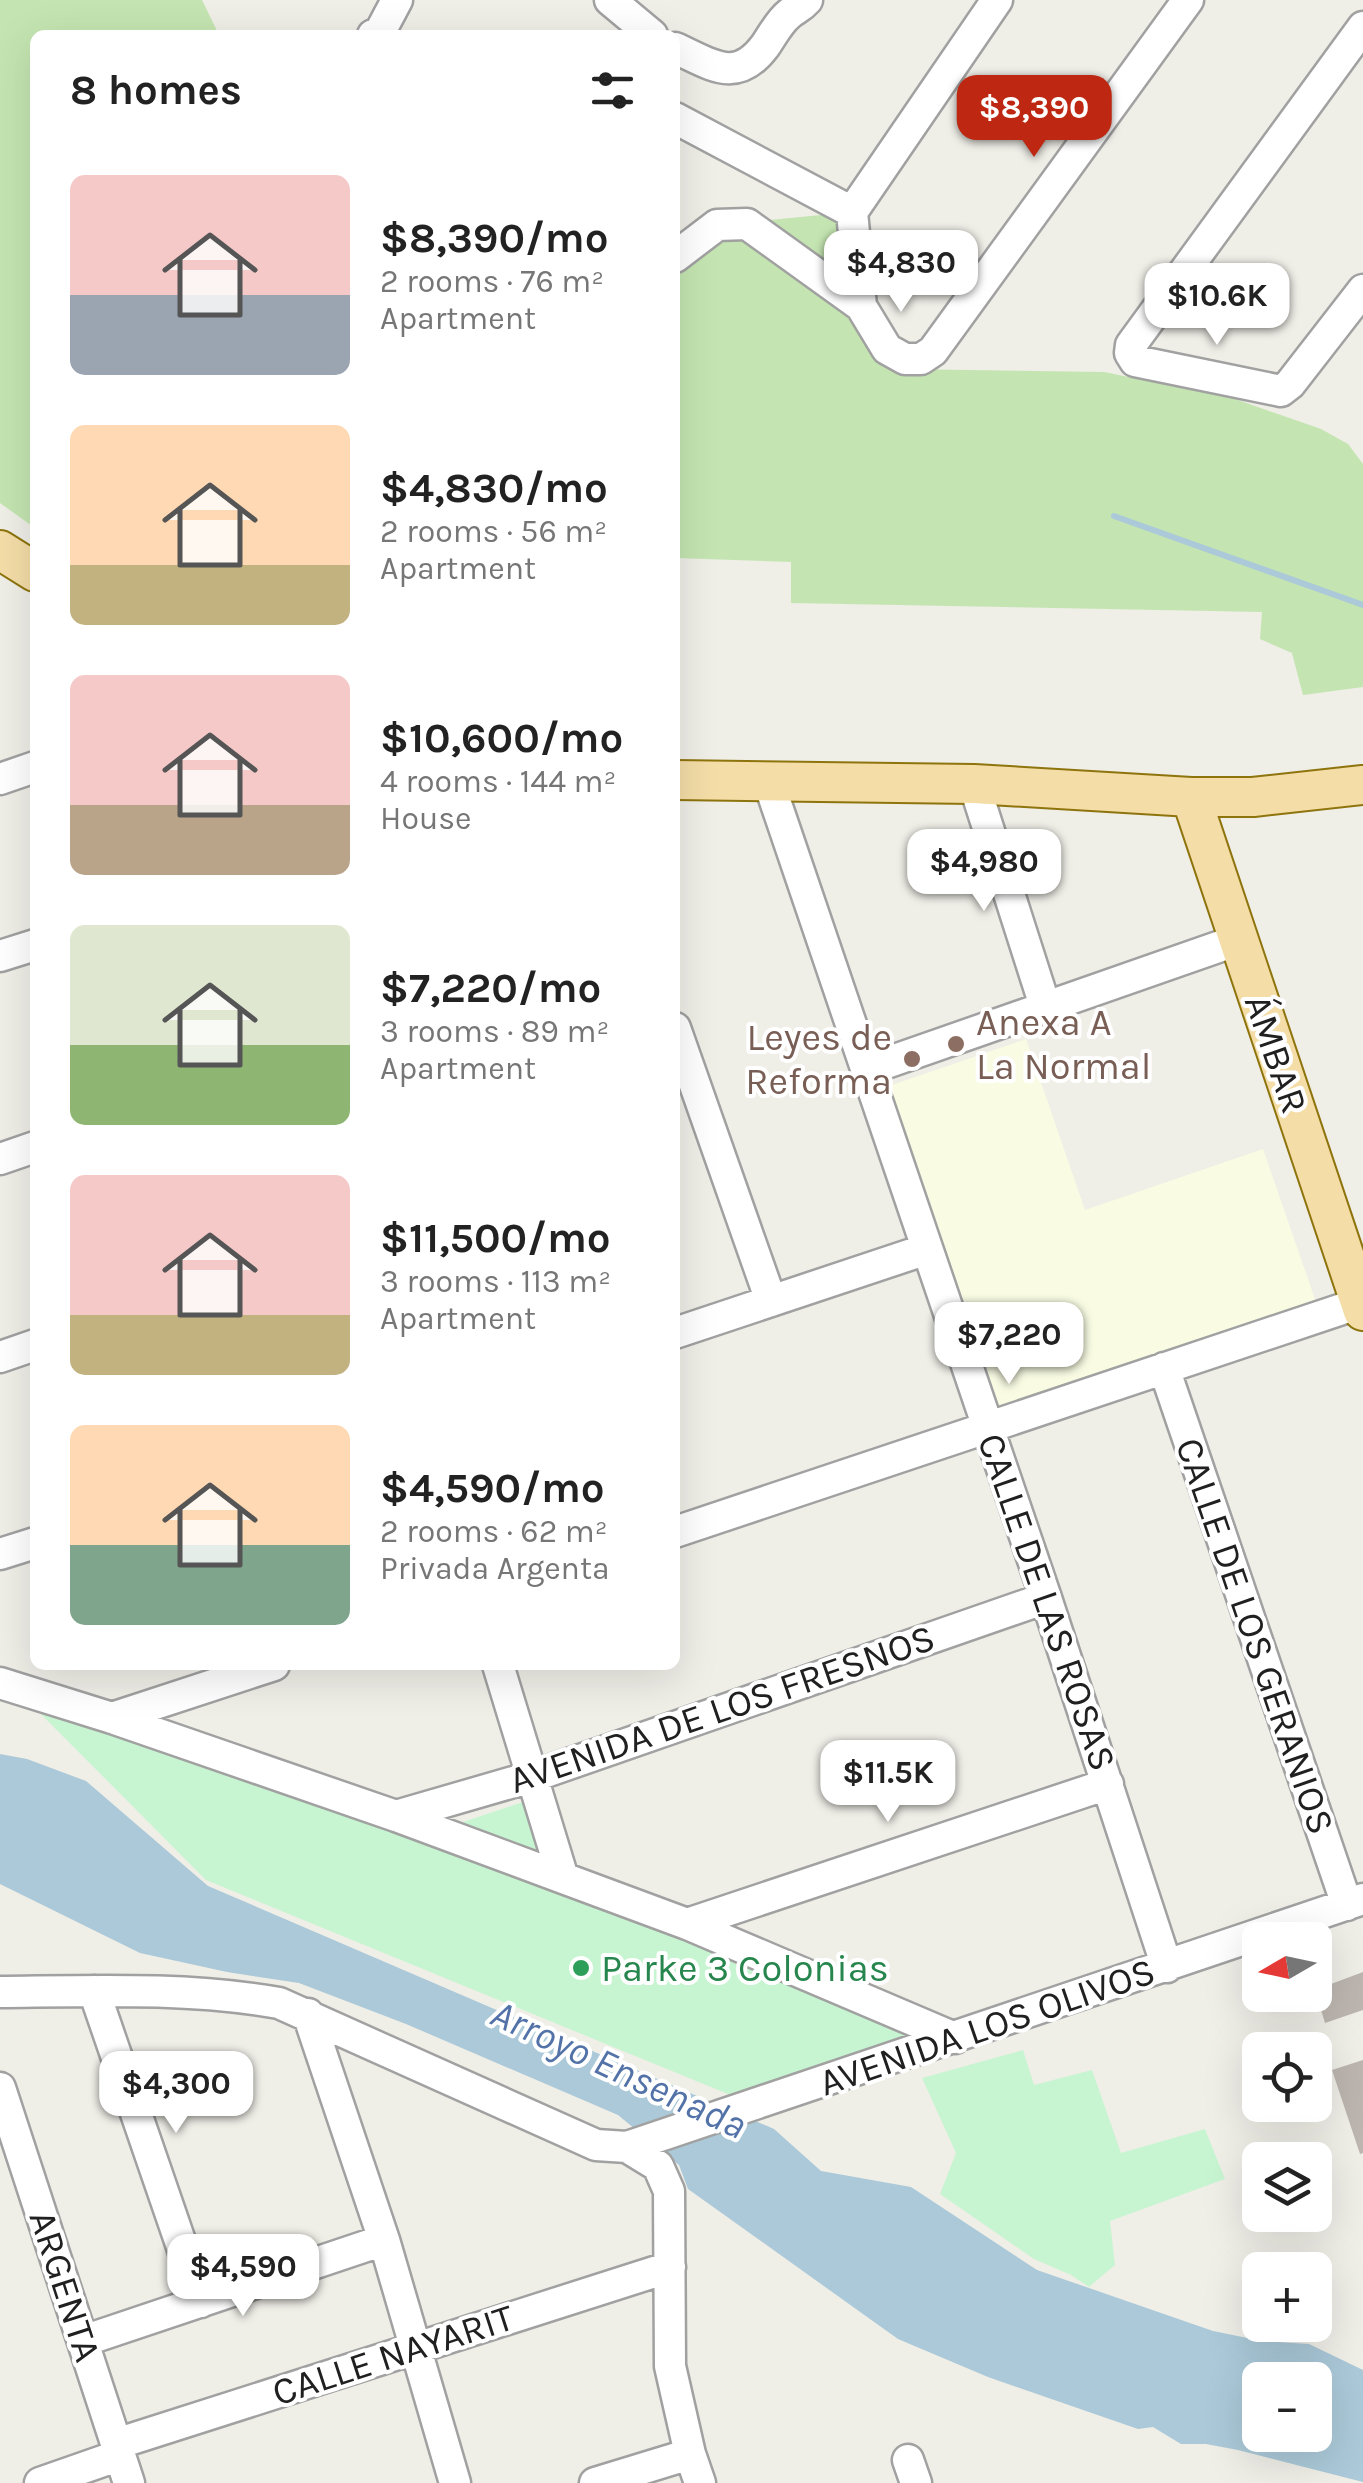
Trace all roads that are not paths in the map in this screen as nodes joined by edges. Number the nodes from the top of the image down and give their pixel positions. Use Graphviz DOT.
graph roads {
  1 [pos="396,0"];
  2 [pos="610,0"];
  3 [pos="997,0"];
  4 [pos="1188,0"];
  5 [pos="796,4"];
  6 [pos="1363,28"];
  7 [pos="381,30"];
  8 [pos="646,30"];
  9 [pos="680,50"];
  10 [pos="680,121"];
  11 [pos="852,212"];
  12 [pos="680,252"];
  13 [pos="1363,290"];
  14 [pos="861,306"];
  15 [pos="0,525"];
  16 [pos="22,560"];
  17 [pos="30,770"];
  18 [pos="0,779"];
  19 [pos="680,781"];
  20 [pos="1363,786"];
  21 [pos="772,792"];
  22 [pos="977,794"];
  23 [pos="680,798"];
  24 [pos="1193,806"];
  25 [pos="1363,807"];
  26 [pos="1238,940"];
  27 [pos="30,947"];
  28 [pos="0,956"];
  29 [pos="1044,1006"];
  30 [pos="680,1042"];
  31 [pos="866,1070"];
  32 [pos="30,1149"];
  33 [pos="0,1159"];
  34 [pos="927,1249"];
  35 [pos="771,1302"];
  36 [pos="1362,1306"];
  37 [pos="680,1331"];
  38 [pos="30,1347"];
  39 [pos="0,1356"];
  40 [pos="1164,1368"];
  41 [pos="988,1426"];
  42 [pos="680,1530"];
  43 [pos="30,1545"];
  44 [pos="0,1554"];
  45 [pos="1046,1598"];
  46 [pos="259,1670"];
  47 [pos="500,1670"];
  48 [pos="0,1683"];
  49 [pos="112,1718"];
  50 [pos="534,1776"];
  51 [pos="1108,1784"];
  52 [pos="396,1816"];
  53 [pos="563,1878"];
  54 [pos="1355,1902"];
  55 [pos="687,1924"];
  56 [pos="1167,1967"];
  57 [pos="94,1990"];
  58 [pos="0,1992"];
  59 [pos="308,2014"];
  60 [pos="955,2038"];
  61 [pos="0,2088"];
  62 [pos="626,2147"];
  63 [pos="384,2240"];
  64 [pos="670,2267"];
  65 [pos="201,2302"];
  66 [pos="83,2341"];
  67 [pos="416,2347"];
  68 [pos="690,2454"];
  69 [pos="122,2460"];
  70 [pos="40,2483"];
  71 [pos="455,2483"];
  72 [pos="595,2483"];
  73 [pos="700,2483"];
  1 -- 7 [label="street"];
  2 -- 8 [label="street"];
  3 -- 11 [label="street"];
  4 -- 14 [label="street"];
  5 -- 9 [label="street"];
  6 -- 13 [label="street"];
  10 -- 11 [label="street"];
  11 -- 14 [label="street"];
  12 -- 14 [label="street"];
  15 -- 16 [label="main road"];
  17 -- 18 [label="street"];
  19 -- 21 [label="main road"];
  20 -- 24 [label="main road"];
  21 -- 22 [label="main road"];
  21 -- 23 [label="main road"];
  21 -- 31 [label="street, CALLE DE LAS ROSAS"];
  22 -- 24 [label="main road"];
  22 -- 29 [label="street"];
  24 -- 25 [label="main road"];
  24 -- 26 [label="main road, ÁMBAR"];
  26 -- 29 [label="street"];
  26 -- 36 [label="main road, ÁMBAR"];
  27 -- 28 [label="street"];
  29 -- 31 [label="street"];
  30 -- 35 [label="street"];
  31 -- 34 [label="street, CALLE DE LAS ROSAS"];
  32 -- 33 [label="street"];
  34 -- 35 [label="street"];
  34 -- 41 [label="street, CALLE DE LAS ROSAS"];
  35 -- 37 [label="street"];
  36 -- 40 [label="street"];
  38 -- 39 [label="street"];
  40 -- 41 [label="street"];
  40 -- 54 [label="street, CALLE DE LOS GERANIOS"];
  41 -- 42 [label="street"];
  41 -- 45 [label="street, CALLE DE LAS ROSAS"];
  43 -- 44 [label="street"];
  45 -- 50 [label="street, AVENIDA DE LOS FRESNOS"];
  45 -- 51 [label="street, CALLE DE LAS ROSAS"];
  46 -- 49 [label="street"];
  47 -- 50 [label="street"];
  48 -- 49 [label="street"];
  49 -- 52 [label="street"];
  50 -- 52 [label="street, AVENIDA DE LOS FRESNOS"];
  50 -- 53 [label="street"];
  51 -- 55 [label="street"];
  51 -- 56 [label="street, CALLE DE LAS ROSAS"];
  52 -- 53 [label="street"];
  53 -- 55 [label="street"];
  54 -- 56 [label="street, AVENIDA LOS OLIVOS"];
  55 -- 60 [label="street"];
  56 -- 60 [label="street, AVENIDA LOS OLIVOS"];
  57 -- 58 [label="street"];
  57 -- 59 [label="street"];
  57 -- 65 [label="street"];
  59 -- 62 [label="street"];
  59 -- 63 [label="street"];
  60 -- 62 [label="street, AVENIDA LOS OLIVOS"];
  61 -- 66 [label="street, ARGENTA"];
  62 -- 64 [label="street"];
  63 -- 65 [label="street"];
  63 -- 67 [label="street"];
  64 -- 67 [label="street, CALLE NAYARIT"];
  64 -- 68 [label="street"];
  65 -- 66 [label="street"];
  66 -- 69 [label="street, ARGENTA"];
  67 -- 69 [label="street, CALLE NAYARIT"];
  67 -- 71 [label="street"];
  68 -- 72 [label="street"];
  68 -- 73 [label="street"];
  69 -- 70 [label="street, CALLE NAYARIT"];
}
